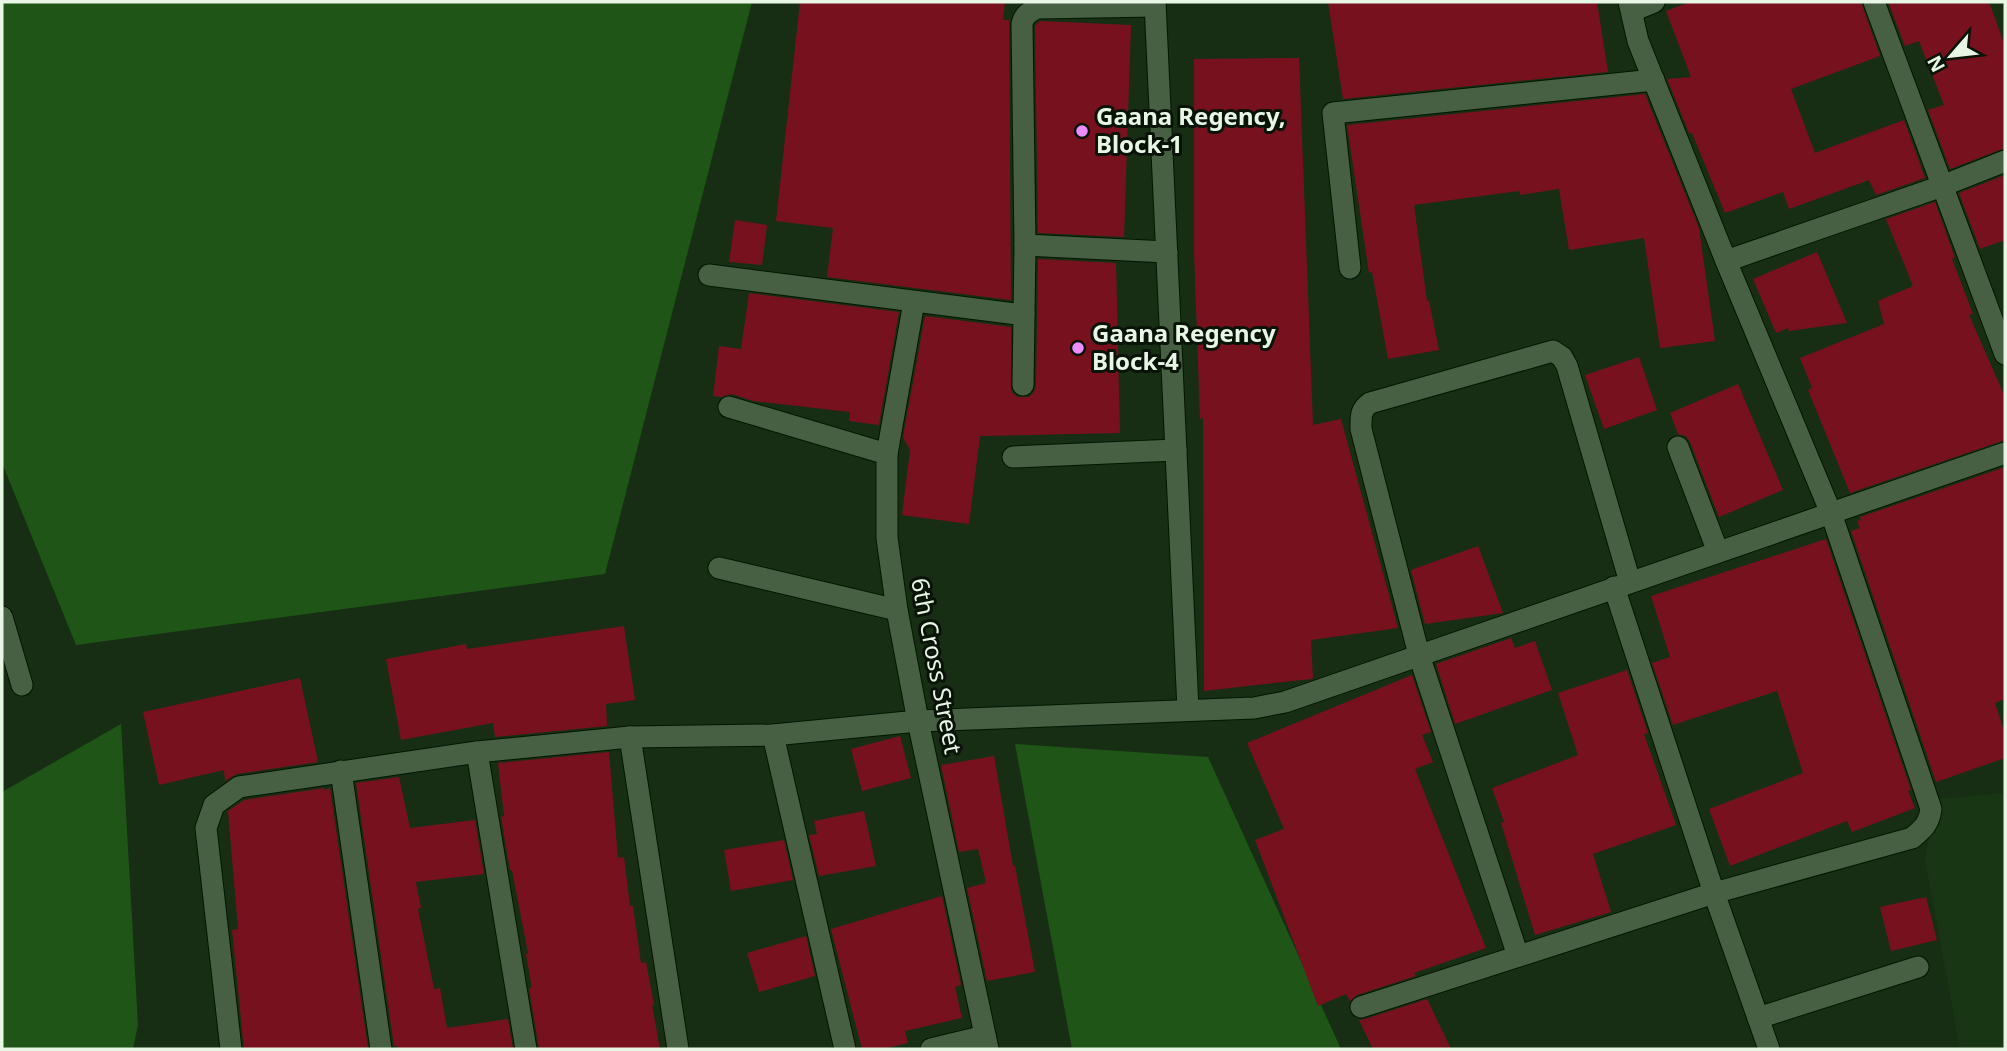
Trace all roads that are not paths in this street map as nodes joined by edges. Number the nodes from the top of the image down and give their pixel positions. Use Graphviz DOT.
graph roads {
  1 [pos="1654,2"];
  2 [pos="1874,2"];
  3 [pos="1155,4"];
  4 [pos="1631,6"];
  5 [pos="1654,80"];
  6 [pos="2005,162"];
  7 [pos="1942,186"];
  8 [pos="1025,245"];
  9 [pos="1167,252"];
  10 [pos="1726,261"];
  11 [pos="1350,268"];
  12 [pos="709,275"];
  13 [pos="914,302"];
  14 [pos="1024,315"];
  15 [pos="2005,354"];
  16 [pos="1023,385"];
  17 [pos="729,407"];
  18 [pos="1678,447"];
  19 [pos="1176,450"];
  20 [pos="2005,453"];
  21 [pos="887,454"];
  22 [pos="1013,457"];
  23 [pos="1831,513"];
  24 [pos="1717,552"];
  25 [pos="719,568"];
  26 [pos="1622,585"];
  27 [pos="897,610"];
  28 [pos="2,617"];
  29 [pos="1419,655"];
  30 [pos="22,685"];
  31 [pos="1188,709"];
  32 [pos="918,720"];
  33 [pos="773,735"];
  34 [pos="630,737"];
  35 [pos="477,752"];
  36 [pos="341,771"];
  37 [pos="1714,892"];
  38 [pos="1518,956"];
  39 [pos="1918,967"];
  40 [pos="1361,1007"];
  41 [pos="1758,1018"];
  42 [pos="987,1043"];
  43 [pos="231,1049"];
  44 [pos="381,1049"];
  45 [pos="526,1049"];
  46 [pos="678,1049"];
  47 [pos="845,1049"];
  48 [pos="931,1049"];
  49 [pos="1769,1049"];
  1 -- 4 [label="street"];
  2 -- 7 [label="street"];
  3 -- 8 [label="street"];
  3 -- 9 [label="street"];
  4 -- 5 [label="street"];
  5 -- 10 [label="street"];
  5 -- 11 [label="street"];
  6 -- 7 [label="street"];
  7 -- 10 [label="street"];
  7 -- 15 [label="street"];
  8 -- 9 [label="street"];
  8 -- 14 [label="street"];
  9 -- 19 [label="street"];
  10 -- 23 [label="street"];
  12 -- 13 [label="street"];
  13 -- 14 [label="street"];
  13 -- 21 [label="street, 6th Cross Street"];
  14 -- 16 [label="street"];
  17 -- 21 [label="street"];
  18 -- 24 [label="street"];
  19 -- 22 [label="street"];
  19 -- 31 [label="street"];
  20 -- 23 [label="street"];
  21 -- 27 [label="street, 6th Cross Street"];
  23 -- 24 [label="street"];
  23 -- 37 [label="street"];
  24 -- 26 [label="street"];
  25 -- 27 [label="street"];
  26 -- 29 [label="street"];
  26 -- 29 [label="street"];
  26 -- 37 [label="street"];
  27 -- 32 [label="street, 6th Cross Street"];
  28 -- 30 [label="street"];
  29 -- 31 [label="street"];
  29 -- 38 [label="street"];
  31 -- 32 [label="street"];
  32 -- 33 [label="street"];
  32 -- 42 [label="street, 6th Cross Street"];
  33 -- 34 [label="street"];
  33 -- 47 [label="street"];
  34 -- 35 [label="street"];
  34 -- 46 [label="street"];
  35 -- 36 [label="street"];
  35 -- 45 [label="street"];
  36 -- 43 [label="street"];
  36 -- 44 [label="street"];
  37 -- 38 [label="street"];
  37 -- 41 [label="street"];
  38 -- 40 [label="street"];
  39 -- 41 [label="street"];
  41 -- 49 [label="street"];
  42 -- 48 [label="street, 6th Cross Street"];
}
